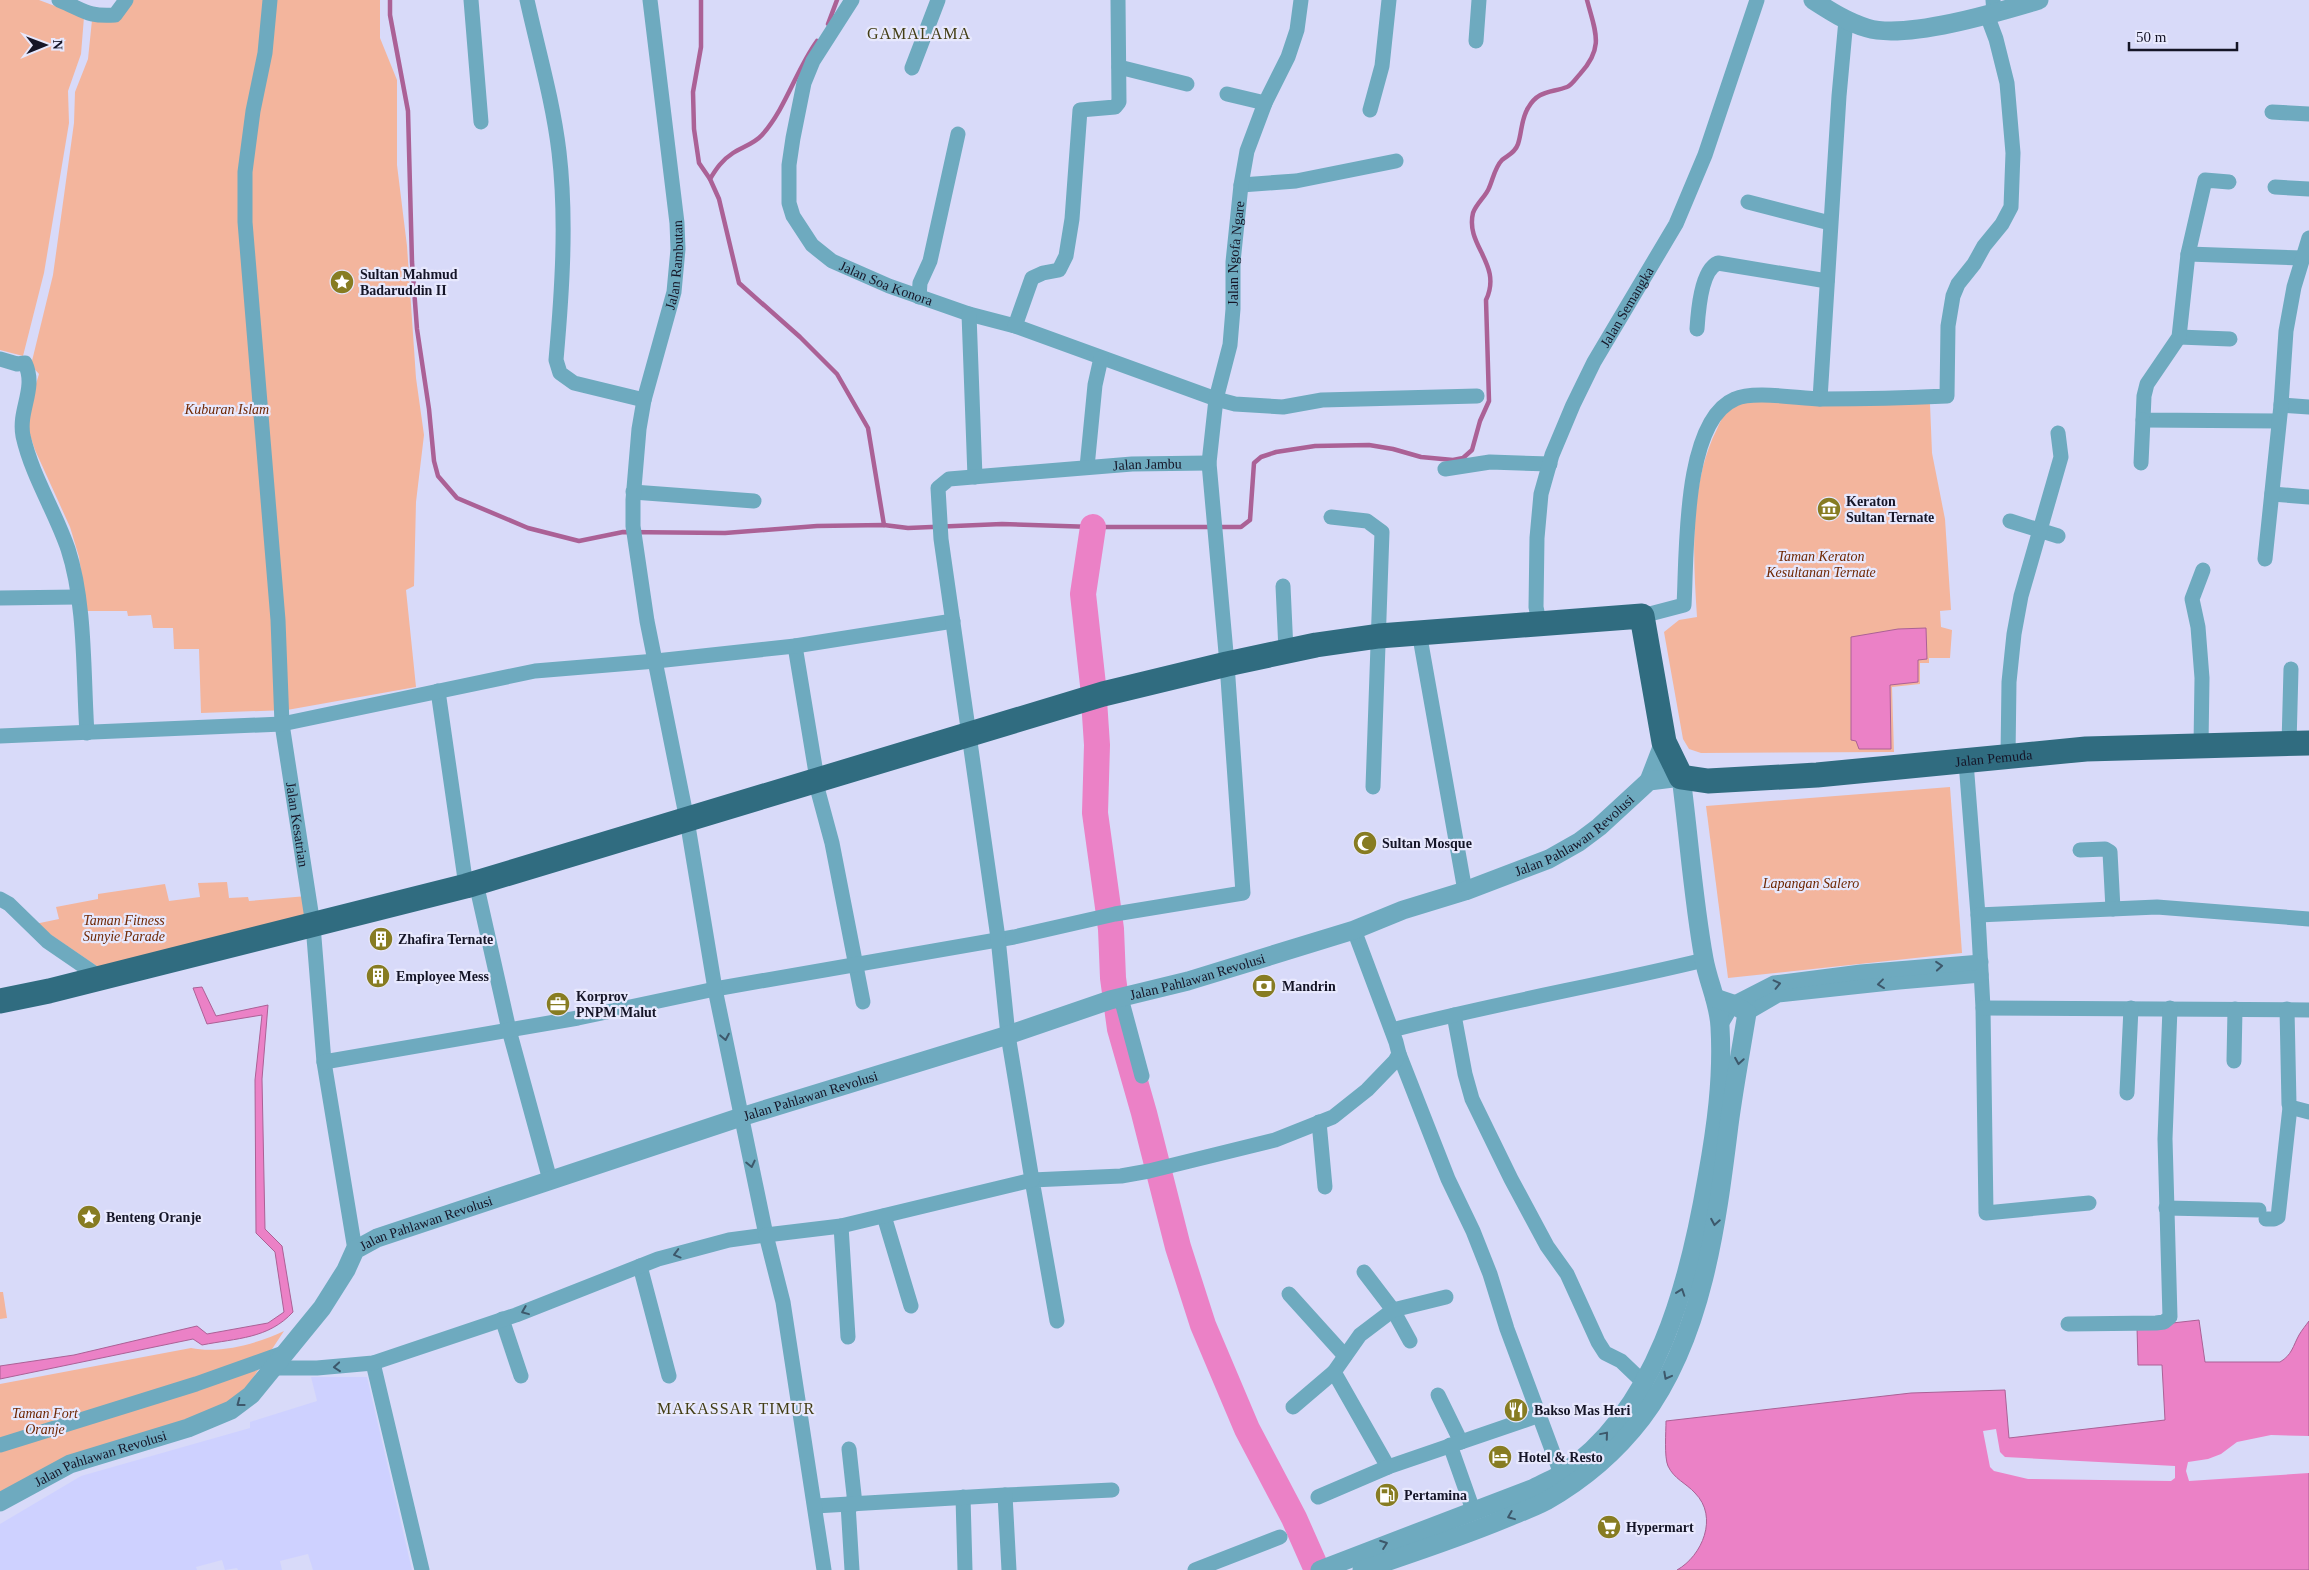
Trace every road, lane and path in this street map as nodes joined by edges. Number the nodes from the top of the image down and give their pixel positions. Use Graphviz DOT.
graph roads {
  1 [pos="59,0"];
  2 [pos="126,0"];
  3 [pos="270,0"];
  4 [pos="471,0"];
  5 [pos="527,0"];
  6 [pos="650,0"];
  7 [pos="852,0"];
  8 [pos="938,0"];
  9 [pos="1118,0"];
  10 [pos="1301,0"];
  11 [pos="1389,0"];
  12 [pos="1479,0"];
  13 [pos="1757,0"];
  14 [pos="1813,0"];
  15 [pos="2039,0"];
  16 [pos="81,5"];
  17 [pos="1991,9"];
  18 [pos="1846,20"];
  19 [pos="1476,41"];
  20 [pos="1120,67"];
  21 [pos="912,68"];
  22 [pos="1187,84"];
  23 [pos="1227,94"];
  24 [pos="1265,103"];
  25 [pos="1370,110"];
  26 [pos="2272,112"];
  27 [pos="2309,114"];
  28 [pos="481,122"];
  29 [pos="958,134"];
  30 [pos="1396,161"];
  31 [pos="2229,182"];
  32 [pos="1241,185"];
  33 [pos="2275,187"];
  34 [pos="2309,189"];
  35 [pos="1748,202"];
  36 [pos="1830,223"];
  37 [pos="2309,238"];
  38 [pos="2188,254"];
  39 [pos="2302,258"];
  40 [pos="1827,281"];
  41 [pos="919,297"];
  42 [pos="969,314"];
  43 [pos="1015,326"];
  44 [pos="1696,328"];
  45 [pos="2178,337"];
  46 [pos="2230,339"];
  47 [pos="1101,358"];
  48 [pos="0,359"];
  49 [pos="1477,396"];
  50 [pos="1216,399"];
  51 [pos="1820,399"];
  52 [pos="644,400"];
  53 [pos="2281,405"];
  54 [pos="2309,407"];
  55 [pos="2143,420"];
  56 [pos="2278,421"];
  57 [pos="2058,433"];
  58 [pos="1209,463"];
  59 [pos="2141,463"];
  60 [pos="1550,464"];
  61 [pos="1086,467"];
  62 [pos="1445,469"];
  63 [pos="975,477"];
  64 [pos="633,492"];
  65 [pos="2272,494"];
  66 [pos="2309,496"];
  67 [pos="754,501"];
  68 [pos="1331,517"];
  69 [pos="2010,521"];
  70 [pos="2038,530"];
  71 [pos="2058,536"];
  72 [pos="2265,559"];
  73 [pos="2203,570"];
  74 [pos="1283,586"];
  75 [pos="78,597"];
  76 [pos="0,598"];
  77 [pos="1642,616"];
  78 [pos="953,621"];
  79 [pos="1540,622"];
  80 [pos="1419,632"];
  81 [pos="1379,636"];
  82 [pos="795,646"];
  83 [pos="1286,651"];
  84 [pos="656,661"];
  85 [pos="1227,664"];
  86 [pos="2291,669"];
  87 [pos="438,691"];
  88 [pos="282,724"];
  89 [pos="87,733"];
  90 [pos="968,734"];
  91 [pos="0,736"];
  92 [pos="1664,742"];
  93 [pos="2299,744"];
  94 [pos="2201,745"];
  95 [pos="2008,756"];
  96 [pos="1966,762"];
  97 [pos="1681,777"];
  98 [pos="816,780"];
  99 [pos="1649,781"];
  100 [pos="1373,787"];
  101 [pos="687,820"];
  102 [pos="2080,850"];
  103 [pos="471,885"];
  104 [pos="1465,891"];
  105 [pos="0,899"];
  106 [pos="2112,909"];
  107 [pos="1978,915"];
  108 [pos="2309,919"];
  109 [pos="313,925"];
  110 [pos="1354,930"];
  111 [pos="998,938"];
  112 [pos="1704,960"];
  113 [pos="855,964"];
  114 [pos="1981,969"];
  115 [pos="101,978"];
  116 [pos="716,989"];
  117 [pos="1715,998"];
  118 [pos="1116,999"];
  119 [pos="0,1001"];
  120 [pos="863,1002"];
  121 [pos="1740,1008"];
  122 [pos="1983,1008"];
  123 [pos="2131,1008"];
  124 [pos="2170,1008"];
  125 [pos="2235,1009"];
  126 [pos="2287,1009"];
  127 [pos="2309,1010"];
  128 [pos="1454,1015"];
  129 [pos="1720,1026"];
  130 [pos="509,1030"];
  131 [pos="1392,1030"];
  132 [pos="1008,1035"];
  133 [pos="1399,1054"];
  134 [pos="2234,1061"];
  135 [pos="324,1062"];
  136 [pos="1142,1076"];
  137 [pos="2127,1093"];
  138 [pos="2290,1107"];
  139 [pos="2309,1112"];
  140 [pos="741,1117"];
  141 [pos="1319,1122"];
  142 [pos="550,1180"];
  143 [pos="1032,1180"];
  144 [pos="1325,1187"];
  145 [pos="2089,1203"];
  146 [pos="2166,1208"];
  147 [pos="884,1216"];
  148 [pos="841,1226"];
  149 [pos="766,1235"];
  150 [pos="355,1250"];
  151 [pos="640,1266"];
  152 [pos="1364,1272"];
  153 [pos="1289,1294"];
  154 [pos="1446,1297"];
  155 [pos="911,1306"];
  156 [pos="1393,1310"];
  157 [pos="502,1320"];
  158 [pos="1057,1322"];
  159 [pos="2068,1324"];
  160 [pos="848,1337"];
  161 [pos="1410,1341"];
  162 [pos="286,1352"];
  163 [pos="1345,1356"];
  164 [pos="373,1363"];
  165 [pos="274,1368"];
  166 [pos="1334,1372"];
  167 [pos="521,1376"];
  168 [pos="669,1376"];
  169 [pos="1645,1391"];
  170 [pos="1438,1395"];
  171 [pos="1293,1408"];
  172 [pos="1540,1415"];
  173 [pos="1455,1444"];
  174 [pos="0,1445"];
  175 [pos="849,1449"];
  176 [pos="1388,1467"];
  177 [pos="1561,1474"];
  178 [pos="1112,1490"];
  179 [pos="1005,1495"];
  180 [pos="1536,1496"];
  181 [pos="963,1497"];
  182 [pos="1318,1497"];
  183 [pos="0,1502"];
  184 [pos="852,1504"];
  185 [pos="815,1506"];
  186 [pos="1473,1510"];
  187 [pos="1280,1538"];
  188 [pos="422,1570"];
  189 [pos="824,1570"];
  190 [pos="852,1570"];
  191 [pos="965,1570"];
  192 [pos="1009,1570"];
  193 [pos="1195,1570"];
  194 [pos="1320,1570"];
  195 [pos="1362,1570"];
  1 -- 16 [label="street"];
  2 -- 16 [label="street"];
  3 -- 88 [label="street, Jalan Kesatrian"];
  4 -- 28 [label="street"];
  5 -- 52 [label="street"];
  6 -- 52 [label="street, Jalan Rambutan"];
  7 -- 41 [label="street, Jalan Soa Konora"];
  8 -- 21 [label="street"];
  9 -- 20 [label="street"];
  10 -- 24 [label="street, Jalan Ngofa Ngare"];
  11 -- 25 [label="street"];
  12 -- 19 [label="street"];
  13 -- 60 [label="street, Jalan Semangka"];
  14 -- 18 [label="street"];
  15 -- 17 [label="street"];
  17 -- 18 [label="street"];
  17 -- 51 [label="street"];
  18 -- 36 [label="street"];
  20 -- 22 [label="street"];
  20 -- 43 [label="street"];
  23 -- 24 [label="street"];
  24 -- 32 [label="street, Jalan Ngofa Ngare"];
  26 -- 27 [label="street"];
  29 -- 41 [label="street"];
  30 -- 32 [label="street"];
  31 -- 38 [label="street"];
  32 -- 50 [label="street, Jalan Ngofa Ngare"];
  33 -- 34 [label="street"];
  35 -- 36 [label="street"];
  36 -- 40 [label="street"];
  37 -- 39 [label="street"];
  38 -- 39 [label="street"];
  38 -- 45 [label="street"];
  39 -- 53 [label="street"];
  40 -- 44 [label="street"];
  40 -- 51 [label="street"];
  41 -- 42 [label="street, Jalan Soa Konora"];
  42 -- 43 [label="street, Jalan Soa Konora"];
  42 -- 63 [label="street"];
  43 -- 47 [label="street, Jalan Soa Konora"];
  45 -- 46 [label="street"];
  45 -- 55 [label="street"];
  47 -- 50 [label="street, Jalan Soa Konora"];
  47 -- 61 [label="street"];
  48 -- 75 [label="street"];
  49 -- 50 [label="street, Jalan Soa Konora"];
  50 -- 58 [label="street, Jalan Ngofa Ngare"];
  51 -- 77 [label="street"];
  52 -- 64 [label="street, Jalan Rambutan"];
  53 -- 54 [label="street"];
  53 -- 56 [label="street"];
  55 -- 56 [label="street"];
  55 -- 59 [label="street"];
  56 -- 65 [label="street"];
  57 -- 70 [label="street"];
  58 -- 61 [label="street, Jalan Jambu"];
  58 -- 85 [label="street, Jalan Ngofa Ngare"];
  60 -- 62 [label="street"];
  60 -- 79 [label="street, Jalan Semangka"];
  61 -- 63 [label="street, Jalan Jambu"];
  63 -- 78 [label="street, Jalan Jambu"];
  64 -- 67 [label="street"];
  64 -- 84 [label="street, Jalan Rambutan"];
  65 -- 66 [label="street"];
  65 -- 72 [label="street"];
  68 -- 81 [label="street"];
  69 -- 70 [label="street"];
  70 -- 71 [label="street"];
  70 -- 95 [label="street"];
  73 -- 94 [label="street"];
  74 -- 83 [label="street"];
  75 -- 76 [label="street"];
  75 -- 89 [label="street"];
  77 -- 79 [label="highway"];
  77 -- 92 [label="highway"];
  78 -- 82 [label="street"];
  78 -- 90 [label="street"];
  79 -- 80 [label="highway"];
  80 -- 81 [label="highway"];
  80 -- 104 [label="street"];
  81 -- 83 [label="highway"];
  81 -- 100 [label="street"];
  82 -- 84 [label="street"];
  82 -- 98 [label="street"];
  83 -- 85 [label="highway"];
  84 -- 87 [label="street"];
  84 -- 101 [label="street, Jalan Rambutan"];
  85 -- 90 [label="highway"];
  85 -- 111 [label="street"];
  86 -- 93 [label="street"];
  87 -- 88 [label="street"];
  87 -- 103 [label="street"];
  88 -- 89 [label="street"];
  88 -- 109 [label="street, Jalan Kesatrian"];
  89 -- 91 [label="street"];
  90 -- 98 [label="highway"];
  90 -- 111 [label="street"];
  92 -- 97 [label="highway"];
  92 -- 99 [label="street"];
  93 -- 94 [label="highway, Jalan Pemuda"];
  94 -- 95 [label="highway, Jalan Pemuda"];
  95 -- 96 [label="highway, Jalan Pemuda"];
  96 -- 97 [label="highway, Jalan Pemuda"];
  96 -- 107 [label="street"];
  97 -- 99 [label="street"];
  97 -- 112 [label="street"];
  98 -- 101 [label="highway"];
  98 -- 113 [label="street"];
  99 -- 104 [label="street, Jalan Pahlawan Revolusi"];
  101 -- 103 [label="highway"];
  101 -- 116 [label="street, Jalan Rambutan"];
  102 -- 106 [label="street"];
  103 -- 109 [label="highway"];
  103 -- 130 [label="street"];
  104 -- 110 [label="street, Jalan Pahlawan Revolusi"];
  105 -- 115 [label="street"];
  106 -- 107 [label="street"];
  106 -- 108 [label="street"];
  107 -- 114 [label="street"];
  109 -- 115 [label="highway"];
  109 -- 135 [label="street, Jalan Kesatrian"];
  110 -- 118 [label="street, Jalan Pahlawan Revolusi"];
  110 -- 131 [label="street"];
  111 -- 113 [label="street"];
  111 -- 132 [label="street"];
  112 -- 117 [label="street"];
  112 -- 128 [label="street"];
  113 -- 116 [label="street"];
  113 -- 120 [label="street"];
  114 -- 121 [label="street"];
  114 -- 122 [label="street"];
  115 -- 119 [label="highway"];
  116 -- 130 [label="street"];
  116 -- 140 [label="street, Jalan Rambutan, one-way"];
  117 -- 121 [label="street"];
  117 -- 129 [label="street"];
  118 -- 132 [label="street, Jalan Pahlawan Revolusi"];
  118 -- 136 [label="street"];
  121 -- 129 [label="street"];
  121 -- 169 [label="street, one-way"];
  122 -- 123 [label="street"];
  122 -- 145 [label="street"];
  123 -- 124 [label="street"];
  123 -- 137 [label="street"];
  124 -- 125 [label="street"];
  124 -- 146 [label="street"];
  125 -- 126 [label="street"];
  125 -- 134 [label="street"];
  126 -- 127 [label="street"];
  126 -- 138 [label="street"];
  128 -- 131 [label="street"];
  128 -- 169 [label="street"];
  169 -- 129 [label="street, one-way"];
  130 -- 135 [label="street"];
  130 -- 142 [label="street"];
  131 -- 133 [label="street"];
  132 -- 140 [label="street, Jalan Pahlawan Revolusi"];
  132 -- 143 [label="street"];
  133 -- 141 [label="street"];
  133 -- 172 [label="street"];
  135 -- 150 [label="street, Jalan Kesatrian"];
  138 -- 139 [label="street"];
  138 -- 146 [label="street"];
  140 -- 142 [label="street, Jalan Pahlawan Revolusi"];
  140 -- 149 [label="street, Jalan Rambutan, one-way"];
  141 -- 143 [label="street"];
  141 -- 144 [label="street"];
  142 -- 150 [label="street, Jalan Pahlawan Revolusi"];
  143 -- 147 [label="street"];
  143 -- 158 [label="street"];
  146 -- 159 [label="street"];
  147 -- 148 [label="street"];
  147 -- 155 [label="street"];
  148 -- 149 [label="street"];
  148 -- 160 [label="street"];
  149 -- 151 [label="street, one-way"];
  149 -- 185 [label="street, Jalan Rambutan"];
  150 -- 162 [label="street, Jalan Pahlawan Revolusi"];
  151 -- 157 [label="street, one-way"];
  151 -- 168 [label="street"];
  152 -- 156 [label="street"];
  153 -- 163 [label="street"];
  154 -- 156 [label="street"];
  156 -- 161 [label="street"];
  156 -- 163 [label="street"];
  157 -- 164 [label="street"];
  157 -- 167 [label="street"];
  162 -- 165 [label="street, Jalan Pahlawan Revolusi"];
  162 -- 174 [label="street"];
  163 -- 166 [label="street"];
  164 -- 165 [label="street, one-way"];
  164 -- 188 [label="street"];
  165 -- 183 [label="street, Jalan Pahlawan Revolusi, one-way"];
  166 -- 171 [label="street"];
  166 -- 176 [label="street"];
  177 -- 169 [label="street, one-way"];
  169 -- 180 [label="street"];
  170 -- 173 [label="street"];
  172 -- 173 [label="street"];
  172 -- 177 [label="street"];
  173 -- 176 [label="street"];
  173 -- 186 [label="street"];
  175 -- 184 [label="street"];
  176 -- 182 [label="street"];
  177 -- 180 [label="street"];
  178 -- 179 [label="street"];
  179 -- 181 [label="street"];
  179 -- 192 [label="street"];
  180 -- 186 [label="street"];
  180 -- 195 [label="street, one-way"];
  181 -- 184 [label="street"];
  181 -- 191 [label="street"];
  184 -- 185 [label="street"];
  184 -- 190 [label="street"];
  185 -- 189 [label="street, Jalan Rambutan"];
  194 -- 186 [label="street, one-way"];
  187 -- 193 [label="street"];
}
